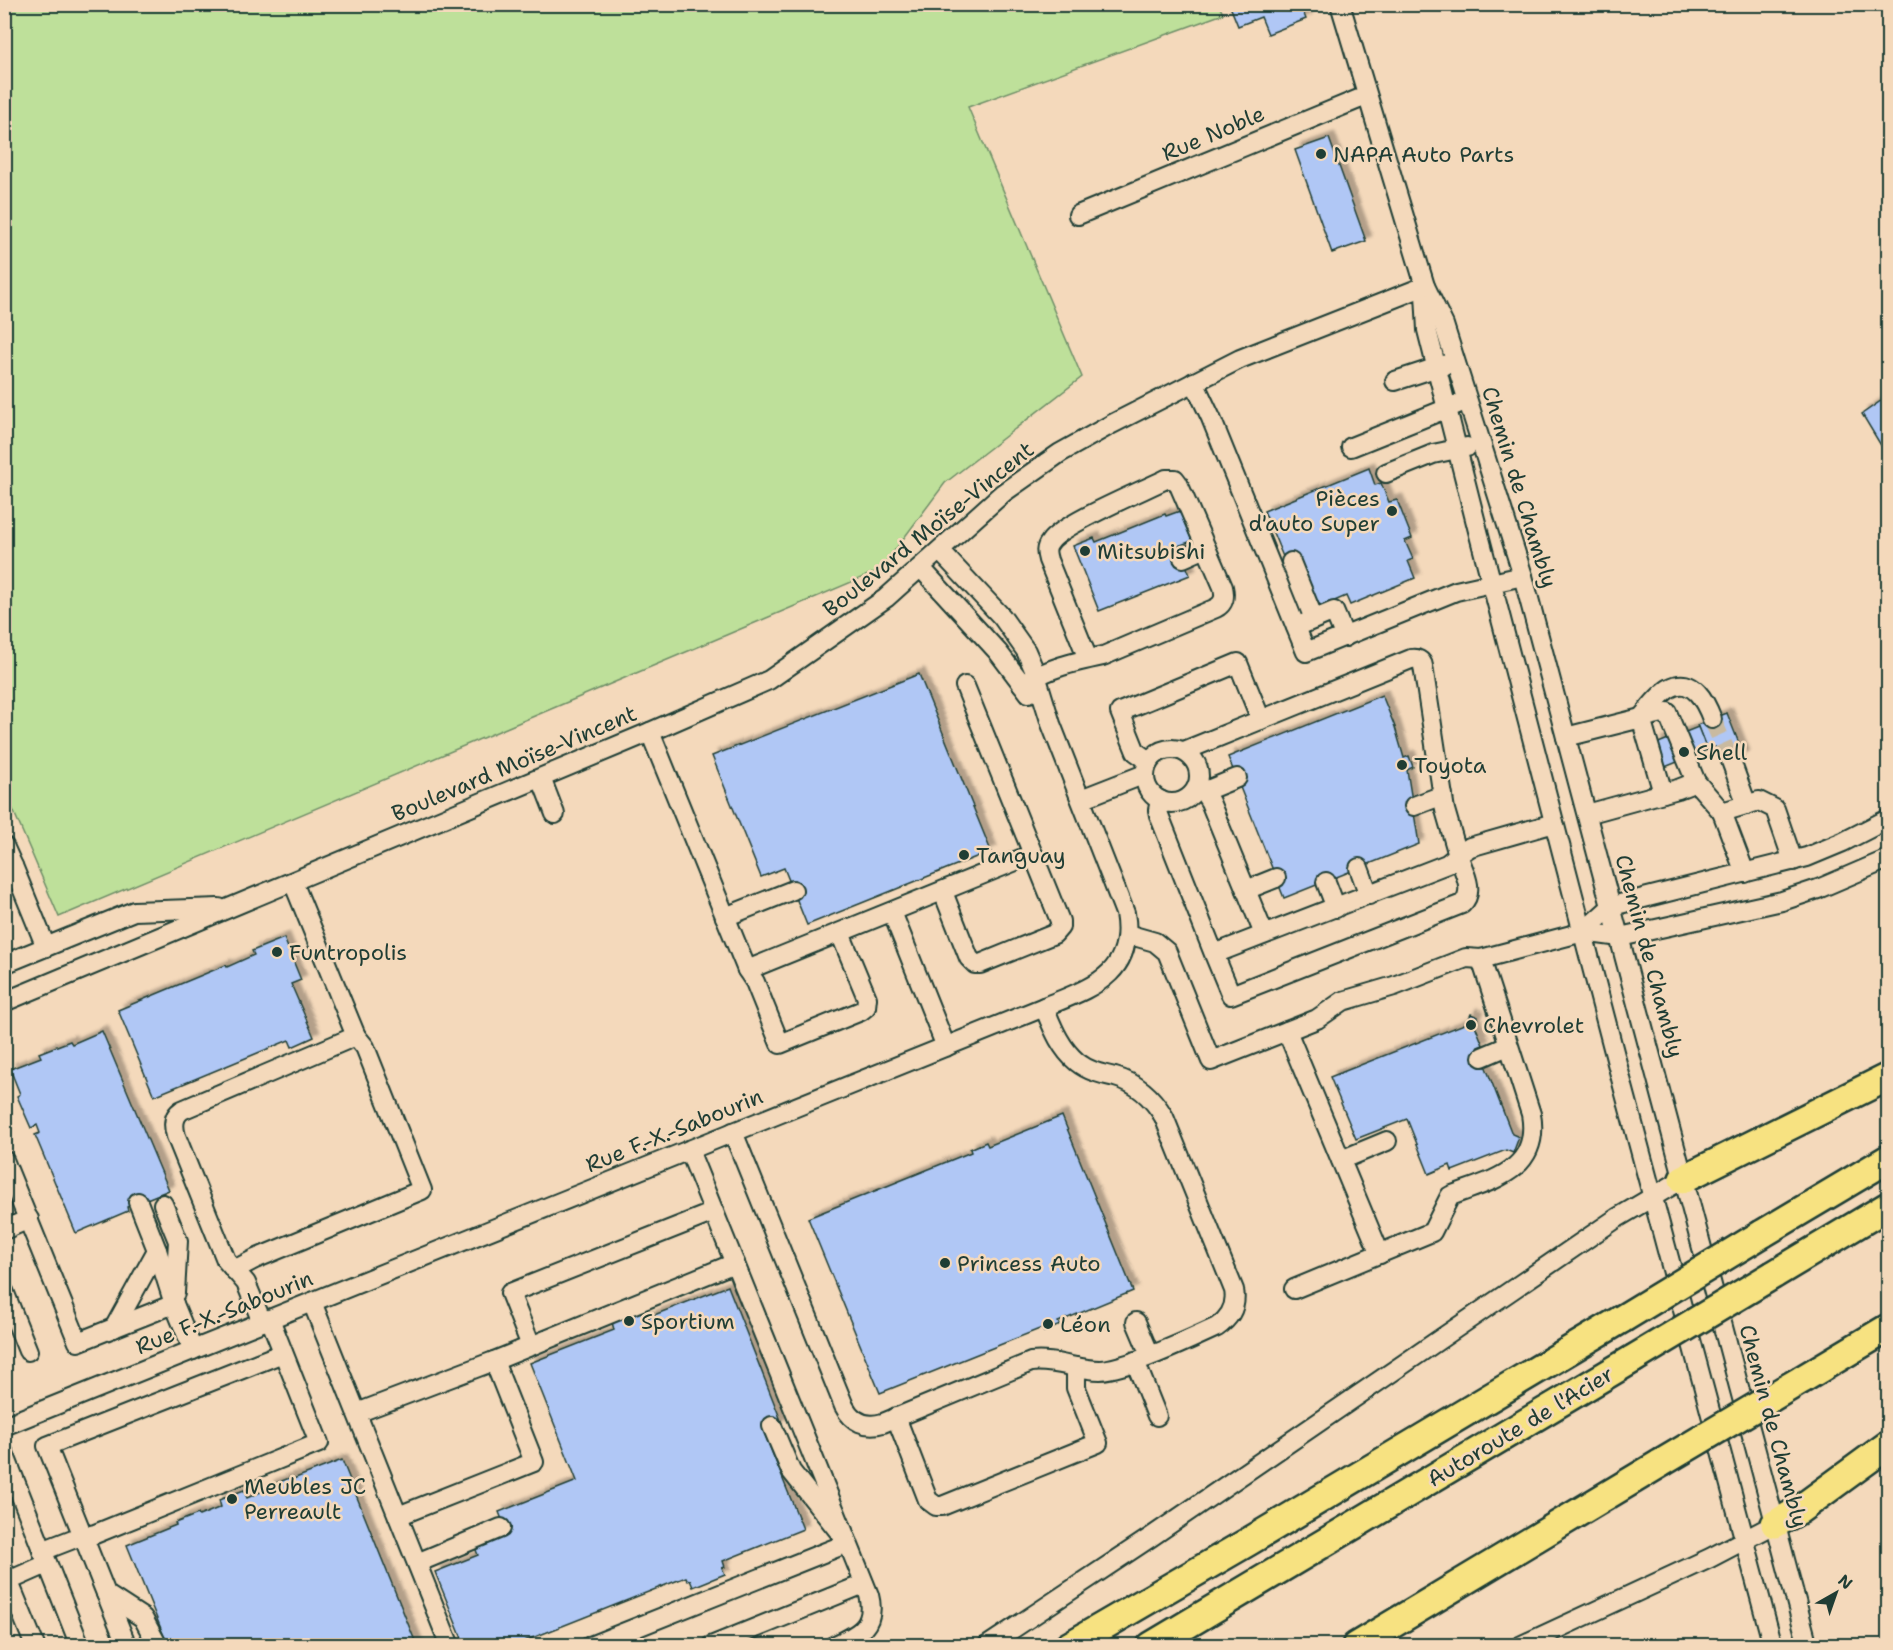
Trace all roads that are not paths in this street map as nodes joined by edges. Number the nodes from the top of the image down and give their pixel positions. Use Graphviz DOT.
graph roads {
  1 [pos="1340,4"];
  2 [pos="1366,96"];
  3 [pos="1078,215"];
  4 [pos="1425,286"];
  5 [pos="1456,362"];
  6 [pos="1436,367"];
  7 [pos="1395,381"];
  8 [pos="1194,382"];
  9 [pos="1468,401"];
  10 [pos="1446,408"];
  11 [pos="1482,444"];
  12 [pos="1351,447"];
  13 [pos="1457,449"];
  14 [pos="1386,473"];
  15 [pos="1206,548"];
  16 [pos="940,551"];
  17 [pos="1183,558"];
  18 [pos="1291,562"];
  19 [pos="921,568"];
  20 [pos="1523,576"];
  21 [pos="1491,582"];
  22 [pos="1314,619"];
  23 [pos="1296,627"];
  24 [pos="1345,637"];
  25 [pos="1088,659"];
  26 [pos="1029,680"];
  27 [pos="965,686"];
  28 [pos="1641,718"];
  29 [pos="1712,719"];
  30 [pos="1261,720"];
  31 [pos="650,732"];
  32 [pos="1566,738"];
  33 [pos="1184,751"];
  34 [pos="1731,761"];
  35 [pos="1147,768"];
  36 [pos="541,778"];
  37 [pos="1237,778"];
  38 [pos="1696,782"];
  39 [pos="1201,790"];
  40 [pos="1663,793"];
  41 [pos="1443,795"];
  42 [pos="1081,800"];
  43 [pos="1160,800"];
  44 [pos="1747,805"];
  45 [pos="1414,806"];
  46 [pos="1722,812"];
  47 [pos="555,814"];
  48 [pos="1587,814"];
  49 [pos="1888,819"];
  50 [pos="1554,823"];
  51 [pos="4,846"];
  52 [pos="1033,854"];
  53 [pos="1458,855"];
  54 [pos="1888,859"];
  55 [pos="1793,861"];
  56 [pos="9,868"];
  57 [pos="1359,868"];
  58 [pos="1744,873"];
  59 [pos="1276,878"];
  60 [pos="292,882"];
  61 [pos="1326,882"];
  62 [pos="793,890"];
  63 [pos="1246,890"];
  64 [pos="943,892"];
  65 [pos="1369,895"];
  66 [pos="1612,906"];
  67 [pos="230,907"];
  68 [pos="1336,908"];
  69 [pos="892,912"];
  70 [pos="725,917"];
  71 [pos="1583,932"];
  72 [pos="840,933"];
  73 [pos="1127,934"];
  74 [pos="1264,934"];
  75 [pos="1620,937"];
  76 [pos="46,947"];
  77 [pos="1214,954"];
  78 [pos="1481,959"];
  79 [pos="4,964"];
  80 [pos="747,970"];
  81 [pos="4,1002"];
  82 [pos="1044,1007"];
  83 [pos="1287,1031"];
  84 [pos="356,1036"];
  85 [pos="1508,1046"];
  86 [pos="946,1047"];
  87 [pos="1482,1057"];
  88 [pos="1888,1077"];
  89 [pos="733,1132"];
  90 [pos="1387,1141"];
  91 [pos="689,1150"];
  92 [pos="1888,1159"];
  93 [pos="4,1160"];
  94 [pos="1341,1160"];
  95 [pos="1683,1179"];
  96 [pos="1652,1197"];
  97 [pos="138,1202"];
  98 [pos="163,1204"];
  99 [pos="1888,1206"];
  100 [pos="714,1212"];
  101 [pos="29,1219"];
  102 [pos="4,1230"];
  103 [pos="157,1250"];
  104 [pos="1380,1254"];
  105 [pos="735,1263"];
  106 [pos="234,1270"];
  107 [pos="1294,1289"];
  108 [pos="4,1291"];
  109 [pos="312,1302"];
  110 [pos="174,1304"];
  111 [pos="266,1320"];
  112 [pos="1136,1322"];
  113 [pos="114,1328"];
  114 [pos="1888,1328"];
  115 [pos="531,1346"];
  116 [pos="193,1350"];
  117 [pos="28,1351"];
  118 [pos="284,1353"];
  119 [pos="1143,1358"];
  120 [pos="494,1361"];
  121 [pos="1076,1367"];
  122 [pos="357,1413"];
  123 [pos="1157,1416"];
  124 [pos="896,1417"];
  125 [pos="4,1426"];
  126 [pos="772,1426"];
  127 [pos="1888,1445"];
  128 [pos="4,1453"];
  129 [pos="398,1516"];
  130 [pos="1775,1524"];
  131 [pos="501,1528"];
  132 [pos="83,1537"];
  133 [pos="1745,1541"];
  134 [pos="848,1543"];
  135 [pos="45,1558"];
  136 [pos="417,1563"];
  137 [pos="6,1578"];
  138 [pos="864,1584"];
  139 [pos="106,1594"];
  140 [pos="35,1646"];
  141 [pos="80,1646"];
  142 [pos="127,1646"];
  143 [pos="158,1646"];
  144 [pos="450,1646"];
  145 [pos="590,1646"];
  146 [pos="711,1646"];
  147 [pos="833,1646"];
  148 [pos="987,1646"];
  149 [pos="1069,1646"];
  150 [pos="1151,1646"];
  151 [pos="1356,1646"];
  152 [pos="1520,1646"];
  153 [pos="1773,1646"];
  154 [pos="1808,1646"];
  1 -- 2 [label="street, Chemin de Chambly"];
  2 -- 3 [label="street, Rue Noble"];
  2 -- 4 [label="street, Chemin de Chambly"];
  4 -- 5 [label="street, Chemin de Chambly"];
  4 -- 6 [label="street, Chemin de Chambly"];
  4 -- 8 [label="street, Boulevard Moïse-Vincent"];
  5 -- 6 [label="street"];
  5 -- 9 [label="street, Chemin de Chambly"];
  6 -- 7 [label="street"];
  6 -- 10 [label="street, Chemin de Chambly"];
  8 -- 16 [label="street, Boulevard Moïse-Vincent"];
  8 -- 23 [label="street"];
  9 -- 10 [label="street"];
  9 -- 11 [label="street, Chemin de Chambly"];
  10 -- 12 [label="street"];
  10 -- 13 [label="street, Chemin de Chambly"];
  11 -- 13 [label="street"];
  11 -- 20 [label="street, Chemin de Chambly"];
  13 -- 14 [label="street"];
  13 -- 21 [label="street, Chemin de Chambly"];
  15 -- 17 [label="street"];
  15 -- 25 [label="street"];
  15 -- 25 [label="street"];
  16 -- 19 [label="street, Boulevard Moïse-Vincent"];
  16 -- 26 [label="street, Rue F.-X.-Sabourin"];
  18 -- 22 [label="street"];
  19 -- 26 [label="street, Rue F.-X.-Sabourin"];
  19 -- 31 [label="street, Boulevard Moïse-Vincent"];
  20 -- 21 [label="street"];
  20 -- 32 [label="street, Chemin de Chambly"];
  21 -- 24 [label="street"];
  21 -- 50 [label="street, Chemin de Chambly"];
  22 -- 23 [label="street"];
  22 -- 24 [label="street"];
  23 -- 24 [label="street"];
  25 -- 26 [label="street"];
  26 -- 42 [label="street, Rue F.-X.-Sabourin"];
  27 -- 52 [label="street"];
  28 -- 29 [label="street"];
  28 -- 32 [label="street"];
  28 -- 38 [label="street"];
  28 -- 40 [label="street"];
  30 -- 33 [label="street"];
  30 -- 35 [label="street"];
  30 -- 41 [label="street"];
  31 -- 36 [label="street, Boulevard Moïse-Vincent"];
  31 -- 70 [label="street"];
  32 -- 48 [label="street, Chemin de Chambly"];
  33 -- 35 [label="street"];
  33 -- 39 [label="street"];
  34 -- 44 [label="street"];
  35 -- 42 [label="street"];
  35 -- 43 [label="street"];
  36 -- 47 [label="street"];
  36 -- 60 [label="street, Boulevard Moïse-Vincent"];
  37 -- 39 [label="street"];
  38 -- 40 [label="street"];
  38 -- 46 [label="street"];
  39 -- 43 [label="street"];
  39 -- 63 [label="street"];
  40 -- 48 [label="street"];
  41 -- 45 [label="street"];
  41 -- 53 [label="street"];
  42 -- 73 [label="street, Rue F.-X.-Sabourin"];
  43 -- 77 [label="street"];
  44 -- 46 [label="street"];
  44 -- 55 [label="street"];
  46 -- 58 [label="street"];
  48 -- 66 [label="street, Chemin de Chambly"];
  49 -- 55 [label="street"];
  50 -- 53 [label="street"];
  50 -- 71 [label="street, Chemin de Chambly"];
  51 -- 56 [label="street"];
  52 -- 64 [label="street"];
  52 -- 64 [label="street"];
  53 -- 65 [label="street"];
  53 -- 77 [label="street"];
  54 -- 75 [label="street"];
  55 -- 58 [label="street"];
  56 -- 76 [label="street"];
  57 -- 65 [label="street"];
  58 -- 66 [label="street"];
  59 -- 63 [label="street"];
  60 -- 67 [label="street, Boulevard Moïse-Vincent"];
  60 -- 84 [label="street"];
  61 -- 68 [label="street"];
  62 -- 70 [label="street"];
  63 -- 74 [label="street"];
  64 -- 69 [label="street"];
  65 -- 68 [label="street"];
  66 -- 71 [label="street"];
  66 -- 75 [label="street, Chemin de Chambly"];
  67 -- 76 [label="street, Boulevard Moïse-Vincent"];
  67 -- 81 [label="street, Boulevard Moïse-Vincent"];
  68 -- 74 [label="street"];
  69 -- 72 [label="street"];
  69 -- 86 [label="street"];
  70 -- 80 [label="street"];
  71 -- 75 [label="street"];
  71 -- 78 [label="street"];
  71 -- 96 [label="street, Chemin de Chambly"];
  72 -- 80 [label="street"];
  72 -- 80 [label="street"];
  73 -- 82 [label="street, Rue F.-X.-Sabourin"];
  73 -- 83 [label="street"];
  74 -- 77 [label="street"];
  75 -- 95 [label="street, Chemin de Chambly"];
  76 -- 79 [label="street, Boulevard Moïse-Vincent"];
  78 -- 83 [label="street"];
  78 -- 85 [label="street"];
  82 -- 86 [label="street, Rue F.-X.-Sabourin"];
  82 -- 119 [label="street"];
  83 -- 94 [label="street"];
  84 -- 106 [label="street"];
  84 -- 106 [label="street"];
  85 -- 87 [label="street"];
  85 -- 104 [label="street"];
  86 -- 89 [label="street, Rue F.-X.-Sabourin"];
  88 -- 95 [label="highway"];
  89 -- 91 [label="street, Rue F.-X.-Sabourin"];
  89 -- 124 [label="street"];
  90 -- 94 [label="street"];
  91 -- 100 [label="street"];
  91 -- 109 [label="street, Rue F.-X.-Sabourin"];
  92 -- 149 [label="highway, bridge"];
  93 -- 101 [label="street"];
  94 -- 104 [label="street"];
  95 -- 96 [label="street"];
  95 -- 130 [label="street, Chemin de Chambly"];
  96 -- 133 [label="street, Chemin de Chambly"];
  96 -- 148 [label="street"];
  97 -- 103 [label="street"];
  98 -- 110 [label="street"];
  99 -- 150 [label="highway, Autoroute de l'Acier, bridge"];
  100 -- 105 [label="street"];
  100 -- 115 [label="street"];
  101 -- 102 [label="street"];
  101 -- 113 [label="street"];
  103 -- 110 [label="street"];
  103 -- 113 [label="street"];
  104 -- 107 [label="street"];
  105 -- 115 [label="street"];
  105 -- 134 [label="street"];
  106 -- 111 [label="street"];
  108 -- 117 [label="street"];
  109 -- 111 [label="street, Rue F.-X.-Sabourin"];
  109 -- 122 [label="street"];
  110 -- 113 [label="street"];
  110 -- 116 [label="street"];
  111 -- 116 [label="street, Rue F.-X.-Sabourin"];
  111 -- 118 [label="street"];
  112 -- 119 [label="street"];
  114 -- 151 [label="highway, bridge"];
  115 -- 120 [label="street"];
  116 -- 125 [label="street, Rue F.-X.-Sabourin"];
  118 -- 132 [label="street"];
  118 -- 132 [label="street"];
  119 -- 121 [label="street"];
  119 -- 123 [label="street"];
  120 -- 122 [label="street"];
  120 -- 129 [label="street"];
  121 -- 124 [label="street"];
  121 -- 124 [label="street"];
  122 -- 129 [label="street"];
  126 -- 134 [label="street"];
  127 -- 130 [label="highway"];
  128 -- 135 [label="street"];
  129 -- 136 [label="street"];
  130 -- 133 [label="street"];
  130 -- 154 [label="street, Chemin de Chambly"];
  131 -- 136 [label="street"];
  132 -- 135 [label="street"];
  132 -- 139 [label="street"];
  133 -- 152 [label="street"];
  133 -- 153 [label="street, Chemin de Chambly"];
  134 -- 138 [label="street"];
  134 -- 145 [label="street"];
  135 -- 137 [label="street"];
  135 -- 141 [label="street"];
  136 -- 144 [label="street"];
  137 -- 140 [label="street"];
  138 -- 146 [label="street"];
  138 -- 147 [label="street"];
  139 -- 142 [label="street"];
  139 -- 143 [label="street"];
}
